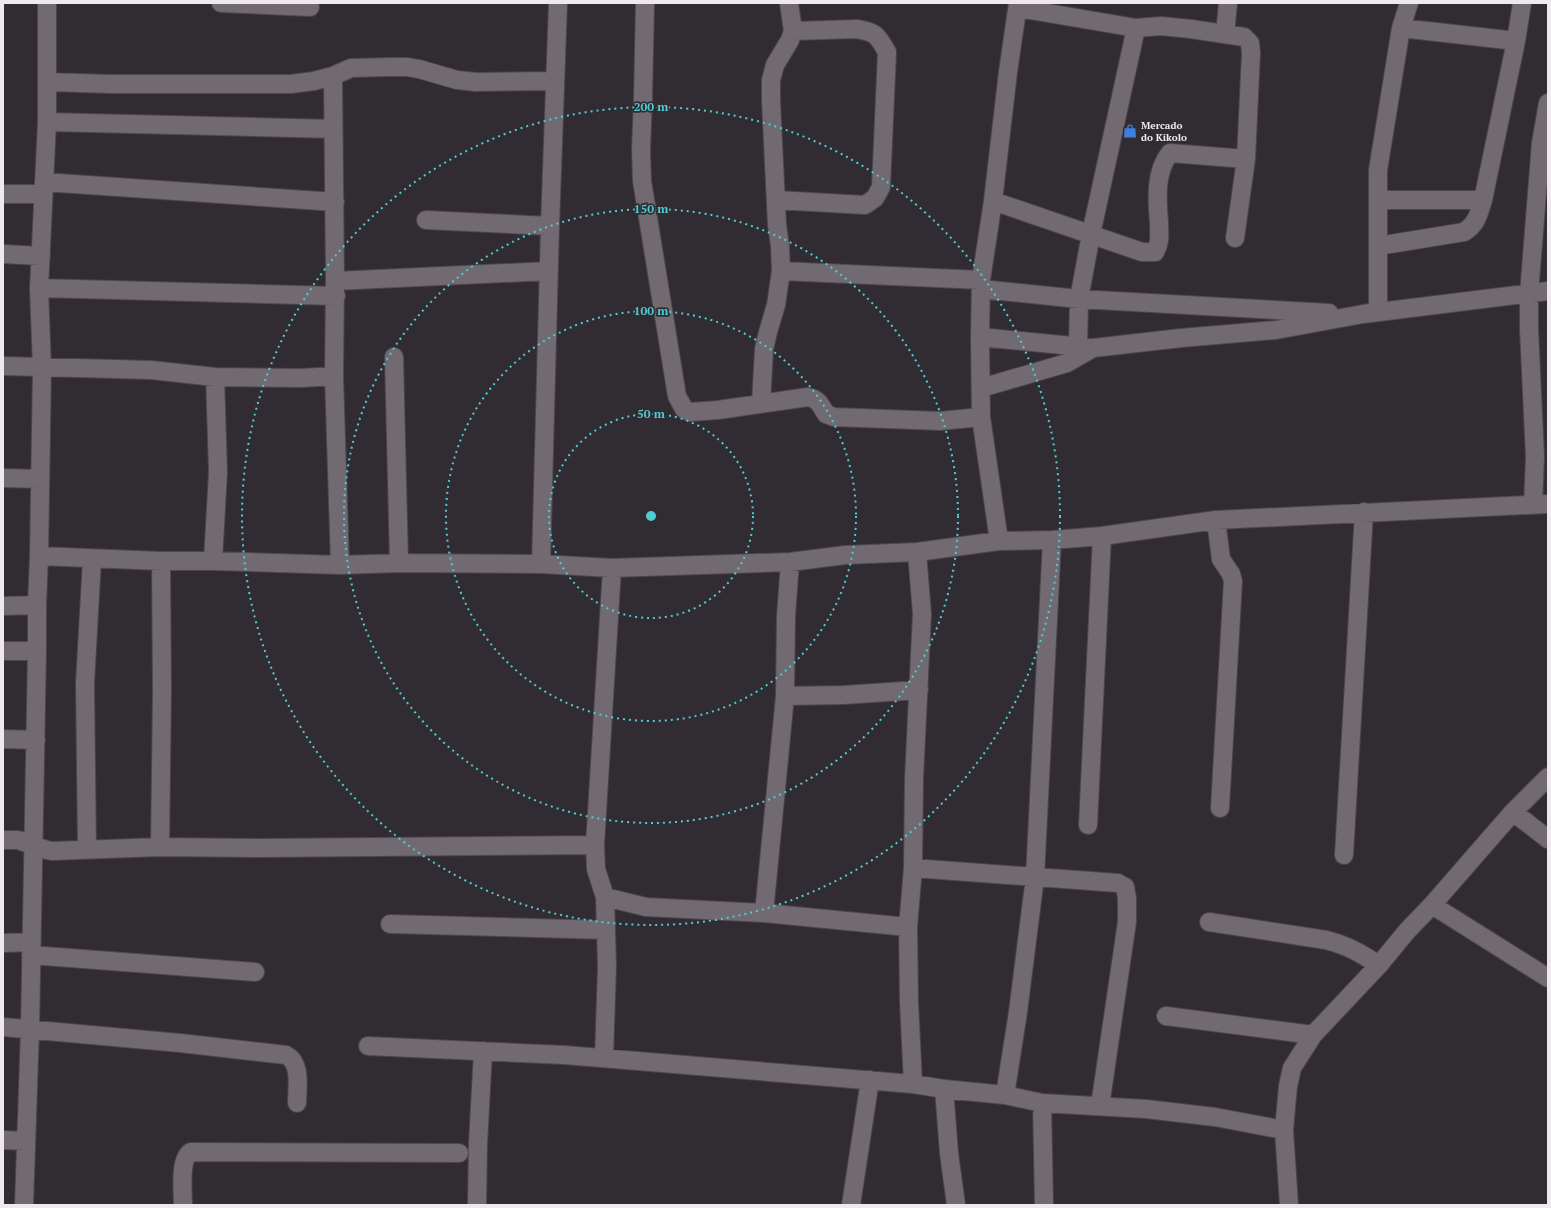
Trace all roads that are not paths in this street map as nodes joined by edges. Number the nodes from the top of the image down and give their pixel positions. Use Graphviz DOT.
graph roads {
  1 [pos="47,3"];
  2 [pos="221,3"];
  3 [pos="558,3"];
  4 [pos="645,3"];
  5 [pos="789,3"];
  6 [pos="1228,3"];
  7 [pos="1409,3"];
  8 [pos="1522,3"];
  9 [pos="1018,6"];
  10 [pos="310,7"];
  11 [pos="1136,28"];
  12 [pos="1400,28"];
  13 [pos="793,31"];
  14 [pos="1225,34"];
  15 [pos="1516,41"];
  16 [pos="333,76"];
  17 [pos="556,81"];
  18 [pos="48,82"];
  19 [pos="1548,103"];
  20 [pos="47,122"];
  21 [pos="333,129"];
  22 [pos="1246,159"];
  23 [pos="43,188"];
  24 [pos="3,194"];
  25 [pos="776,200"];
  26 [pos="1378,200"];
  27 [pos="1483,200"];
  28 [pos="993,201"];
  29 [pos="334,202"];
  30 [pos="426,220"];
  31 [pos="550,226"];
  32 [pos="1091,234"];
  33 [pos="1235,238"];
  34 [pos="1378,246"];
  35 [pos="3,254"];
  36 [pos="41,256"];
  37 [pos="549,271"];
  38 [pos="781,271"];
  39 [pos="981,284"];
  40 [pos="39,288"];
  41 [pos="336,288"];
  42 [pos="1548,291"];
  43 [pos="1529,294"];
  44 [pos="1079,299"];
  45 [pos="1378,312"];
  46 [pos="1356,315"];
  47 [pos="980,338"];
  48 [pos="1086,348"];
  49 [pos="394,357"];
  50 [pos="3,366"];
  51 [pos="42,368"];
  52 [pos="334,376"];
  53 [pos="215,377"];
  54 [pos="981,388"];
  55 [pos="761,404"];
  56 [pos="981,417"];
  57 [pos="3,478"];
  58 [pos="40,479"];
  59 [pos="1541,505"];
  60 [pos="1364,512"];
  61 [pos="1216,520"];
  62 [pos="1102,536"];
  63 [pos="1052,540"];
  64 [pos="1000,541"];
  65 [pos="917,552"];
  66 [pos="40,556"];
  67 [pos="92,559"];
  68 [pos="161,561"];
  69 [pos="213,561"];
  70 [pos="790,562"];
  71 [pos="399,563"];
  72 [pos="541,564"];
  73 [pos="340,565"];
  74 [pos="612,568"];
  75 [pos="37,605"];
  76 [pos="3,606"];
  77 [pos="3,650"];
  78 [pos="37,651"];
  79 [pos="919,690"];
  80 [pos="785,696"];
  81 [pos="3,740"];
  82 [pos="36,740"];
  83 [pos="1548,776"];
  84 [pos="1220,808"];
  85 [pos="1513,812"];
  86 [pos="1088,824"];
  87 [pos="1548,839"];
  88 [pos="3,840"];
  89 [pos="595,845"];
  90 [pos="33,846"];
  91 [pos="160,847"];
  92 [pos="87,849"];
  93 [pos="1344,855"];
  94 [pos="913,868"];
  95 [pos="1035,877"];
  96 [pos="605,897"];
  97 [pos="1432,905"];
  98 [pos="764,913"];
  99 [pos="1209,922"];
  100 [pos="390,924"];
  101 [pos="908,928"];
  102 [pos="606,930"];
  103 [pos="3,943"];
  104 [pos="31,949"];
  105 [pos="1379,966"];
  106 [pos="255,972"];
  107 [pos="1548,978"];
  108 [pos="1166,1016"];
  109 [pos="3,1028"];
  110 [pos="30,1029"];
  111 [pos="1313,1035"];
  112 [pos="368,1046"];
  113 [pos="483,1051"];
  114 [pos="604,1058"];
  115 [pos="870,1080"];
  116 [pos="913,1084"];
  117 [pos="944,1089"];
  118 [pos="1005,1095"];
  119 [pos="297,1103"];
  120 [pos="1042,1103"];
  121 [pos="1100,1106"];
  122 [pos="1284,1130"];
  123 [pos="3,1140"];
  124 [pos="25,1141"];
  125 [pos="459,1153"];
  126 [pos="24,1205"];
  127 [pos="182,1205"];
  128 [pos="477,1205"];
  129 [pos="851,1205"];
  130 [pos="956,1205"];
  131 [pos="1044,1205"];
  132 [pos="1289,1205"];
  1 -- 18 [label="street"];
  2 -- 10 [label="street"];
  3 -- 17 [label="street"];
  4 -- 55 [label="street"];
  5 -- 13 [label="street"];
  6 -- 14 [label="street"];
  7 -- 12 [label="street"];
  8 -- 15 [label="street"];
  9 -- 11 [label="street"];
  9 -- 28 [label="street"];
  11 -- 14 [label="street"];
  11 -- 32 [label="street"];
  12 -- 15 [label="street"];
  12 -- 26 [label="street"];
  13 -- 25 [label="street"];
  13 -- 25 [label="street"];
  14 -- 22 [label="street"];
  15 -- 27 [label="street"];
  16 -- 17 [label="street"];
  16 -- 18 [label="street"];
  16 -- 21 [label="street"];
  17 -- 31 [label="street"];
  18 -- 20 [label="street"];
  19 -- 43 [label="street"];
  20 -- 21 [label="street"];
  20 -- 23 [label="street"];
  21 -- 29 [label="street"];
  22 -- 32 [label="street"];
  22 -- 33 [label="street"];
  23 -- 24 [label="street"];
  23 -- 29 [label="street"];
  23 -- 36 [label="street"];
  25 -- 38 [label="street"];
  26 -- 27 [label="street"];
  26 -- 34 [label="street"];
  27 -- 34 [label="street"];
  28 -- 32 [label="street"];
  28 -- 39 [label="street"];
  29 -- 41 [label="street"];
  30 -- 31 [label="street"];
  31 -- 37 [label="street"];
  32 -- 44 [label="street"];
  34 -- 45 [label="street"];
  35 -- 36 [label="street"];
  36 -- 40 [label="street"];
  37 -- 41 [label="street"];
  37 -- 72 [label="street"];
  38 -- 39 [label="street"];
  38 -- 55 [label="street"];
  39 -- 44 [label="street"];
  39 -- 47 [label="street"];
  40 -- 41 [label="street"];
  40 -- 51 [label="street"];
  41 -- 52 [label="street"];
  42 -- 43 [label="street"];
  43 -- 45 [label="street"];
  43 -- 59 [label="street"];
  44 -- 46 [label="street"];
  44 -- 48 [label="street"];
  45 -- 46 [label="street"];
  46 -- 48 [label="street"];
  47 -- 48 [label="street"];
  47 -- 54 [label="street"];
  48 -- 54 [label="street"];
  49 -- 71 [label="street"];
  50 -- 51 [label="street"];
  51 -- 53 [label="street"];
  51 -- 58 [label="street"];
  52 -- 53 [label="street"];
  52 -- 73 [label="street"];
  53 -- 69 [label="street"];
  54 -- 56 [label="street"];
  55 -- 56 [label="street"];
  56 -- 64 [label="street"];
  57 -- 58 [label="street"];
  58 -- 66 [label="street"];
  59 -- 60 [label="street"];
  60 -- 61 [label="street"];
  60 -- 93 [label="street"];
  61 -- 62 [label="street"];
  61 -- 84 [label="street"];
  62 -- 63 [label="street"];
  62 -- 86 [label="street"];
  63 -- 64 [label="street"];
  63 -- 95 [label="street"];
  64 -- 65 [label="street"];
  65 -- 70 [label="street"];
  65 -- 79 [label="street"];
  66 -- 67 [label="street"];
  66 -- 75 [label="street"];
  67 -- 68 [label="street"];
  67 -- 92 [label="street"];
  68 -- 69 [label="street"];
  68 -- 91 [label="street"];
  69 -- 73 [label="street"];
  70 -- 74 [label="street"];
  70 -- 80 [label="street"];
  71 -- 72 [label="street"];
  71 -- 73 [label="street"];
  72 -- 74 [label="street"];
  74 -- 89 [label="street"];
  75 -- 76 [label="street"];
  75 -- 78 [label="street"];
  77 -- 78 [label="street"];
  78 -- 82 [label="street"];
  79 -- 80 [label="street"];
  79 -- 94 [label="street"];
  80 -- 98 [label="street"];
  81 -- 82 [label="street"];
  82 -- 90 [label="street"];
  83 -- 85 [label="street"];
  85 -- 87 [label="street"];
  85 -- 97 [label="street"];
  88 -- 90 [label="street"];
  89 -- 91 [label="street"];
  89 -- 96 [label="street"];
  90 -- 92 [label="street"];
  90 -- 104 [label="street"];
  91 -- 92 [label="street"];
  94 -- 95 [label="street"];
  94 -- 101 [label="street"];
  95 -- 118 [label="street"];
  95 -- 121 [label="street"];
  96 -- 98 [label="street"];
  96 -- 102 [label="street"];
  97 -- 105 [label="street"];
  97 -- 107 [label="street"];
  98 -- 101 [label="street"];
  99 -- 105 [label="street"];
  100 -- 102 [label="street"];
  101 -- 116 [label="street"];
  102 -- 114 [label="street"];
  103 -- 104 [label="street"];
  104 -- 106 [label="street"];
  104 -- 110 [label="street"];
  105 -- 111 [label="street"];
  108 -- 111 [label="street"];
  109 -- 110 [label="street"];
  110 -- 119 [label="street"];
  110 -- 124 [label="street"];
  111 -- 122 [label="street"];
  112 -- 113 [label="street"];
  113 -- 114 [label="street"];
  113 -- 128 [label="street"];
  114 -- 115 [label="street"];
  115 -- 116 [label="street"];
  115 -- 129 [label="street"];
  116 -- 117 [label="street"];
  117 -- 118 [label="street"];
  117 -- 130 [label="street"];
  118 -- 120 [label="street"];
  120 -- 121 [label="street"];
  120 -- 131 [label="street"];
  121 -- 122 [label="street"];
  122 -- 132 [label="street"];
  123 -- 124 [label="street"];
  124 -- 126 [label="street"];
  125 -- 127 [label="street"];
}
